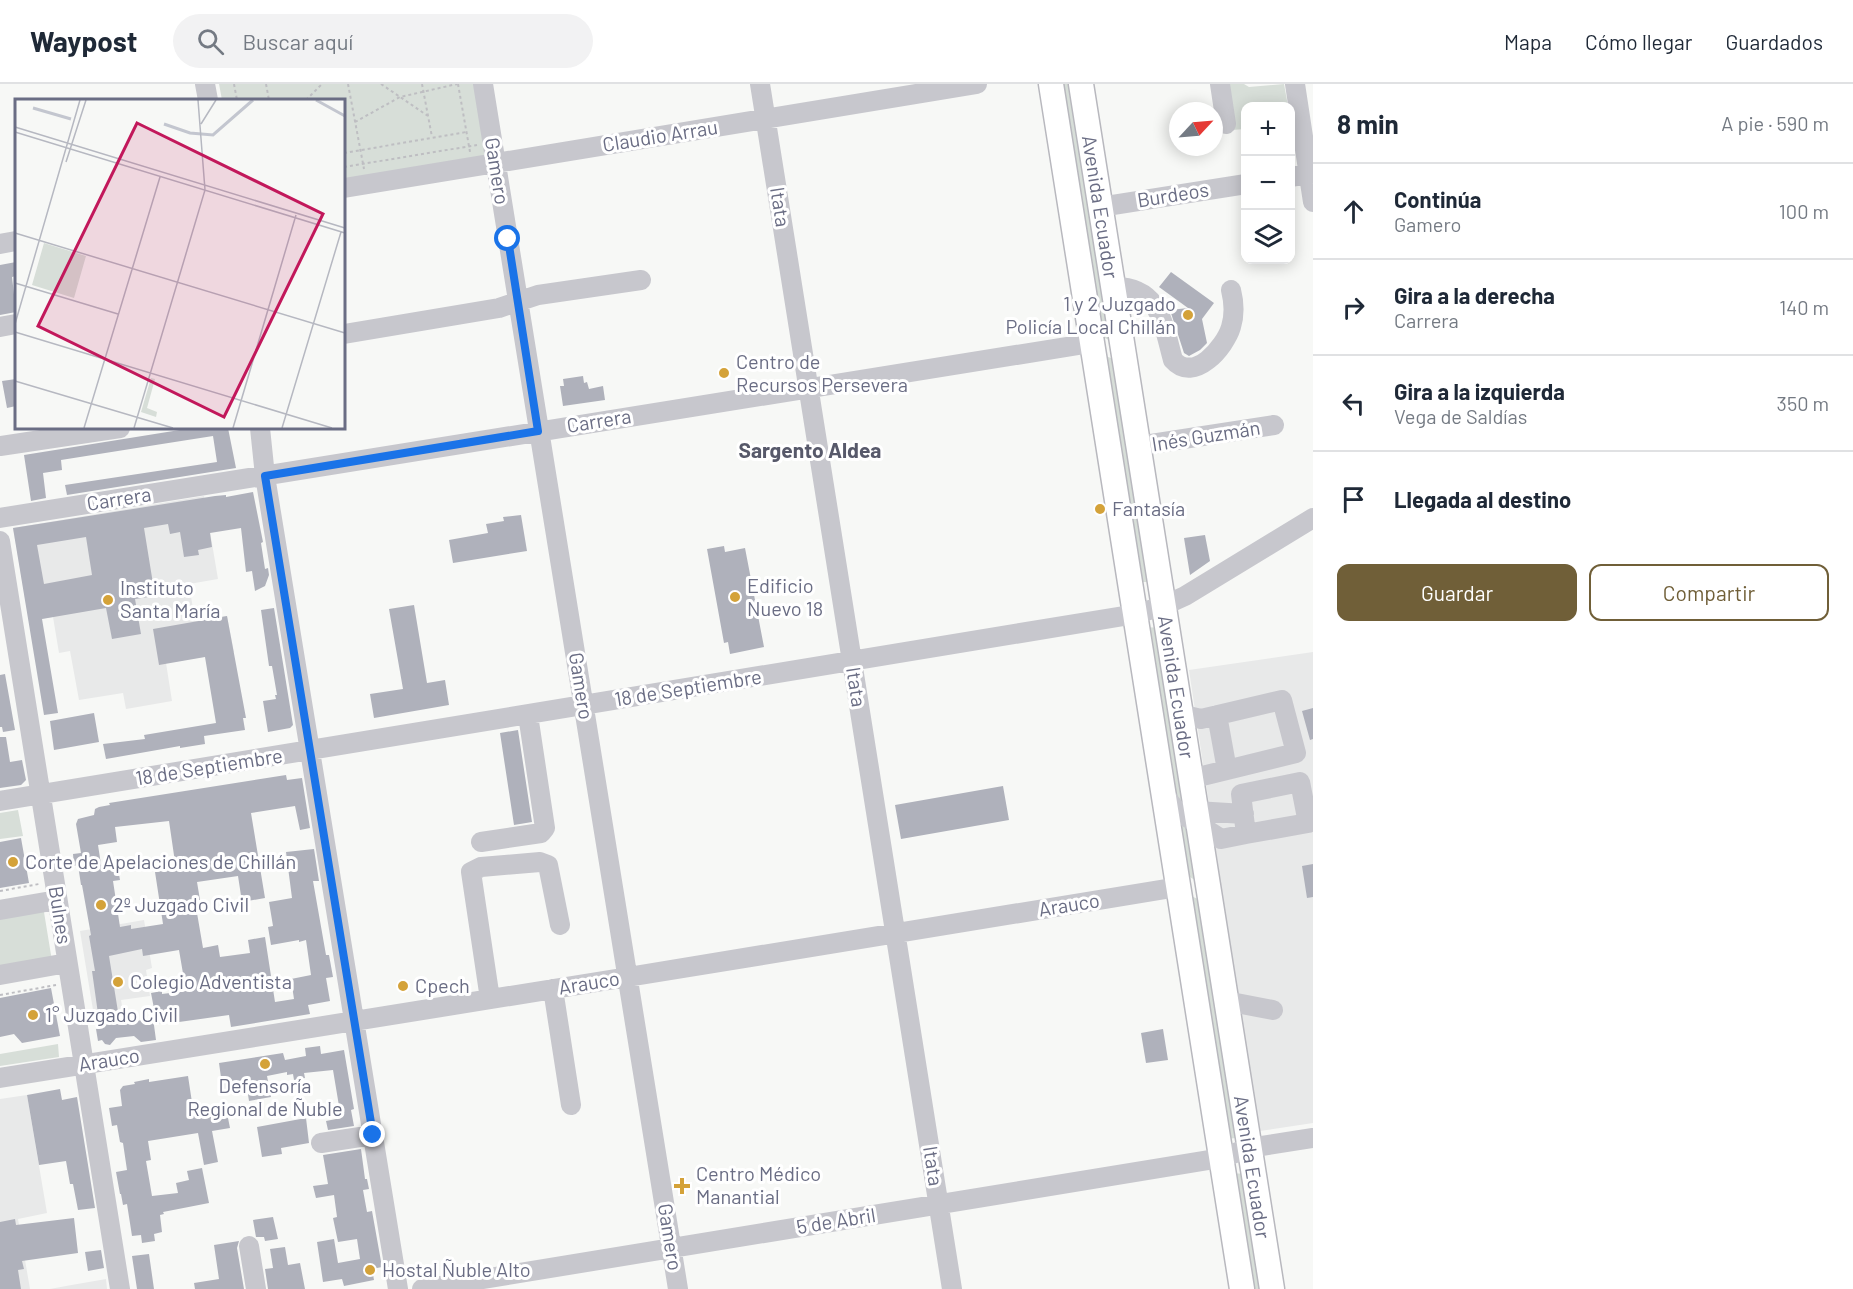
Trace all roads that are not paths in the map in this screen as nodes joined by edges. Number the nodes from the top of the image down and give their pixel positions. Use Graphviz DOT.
graph roads {
  1 [pos="205,84"];
  2 [pos="483,84"];
  3 [pos="760,84"];
  4 [pos="977,84"];
  5 [pos="1052,84"];
  6 [pos="1081,84"];
  7 [pos="1220,84"];
  8 [pos="1295,84"];
  9 [pos="208,99"];
  10 [pos="766,119"];
  11 [pos="1226,124"];
  12 [pos="495,153"];
  13 [pos="1300,175"];
  14 [pos="1241,185"];
  15 [pos="345,188"];
  16 [pos="1313,202"];
  17 [pos="1100,207"];
  18 [pos="15,242"];
  19 [pos="0,244"];
  20 [pos="641,280"];
  21 [pos="1113,287"];
  22 [pos="1231,290"];
  23 [pos="518,302"];
  24 [pos="15,324"];
  25 [pos="0,327"];
  26 [pos="345,334"];
  27 [pos="1091,343"];
  28 [pos="1124,362"];
  29 [pos="808,387"];
  30 [pos="1274,425"];
  31 [pos="113,429"];
  32 [pos="260,429"];
  33 [pos="538,431"];
  34 [pos="0,446"];
  35 [pos="1138,446"];
  36 [pos="265,476"];
  37 [pos="0,518"];
  38 [pos="1313,518"];
  39 [pos="0,541"];
  40 [pos="1163,606"];
  41 [pos="1136,614"];
  42 [pos="852,661"];
  43 [pos="585,705"];
  44 [pos="1180,714"];
  45 [pos="528,715"];
  46 [pos="1217,715"];
  47 [pos="310,750"];
  48 [pos="1227,770"];
  49 [pos="1191,779"];
  50 [pos="1163,793"];
  51 [pos="40,794"];
  52 [pos="0,801"];
  53 [pos="1244,814"];
  54 [pos="1197,817"];
  55 [pos="1246,834"];
  56 [pos="481,842"];
  57 [pos="1178,887"];
  58 [pos="56,891"];
  59 [pos="0,910"];
  60 [pos="1212,912"];
  61 [pos="560,925"];
  62 [pos="896,933"];
  63 [pos="69,973"];
  64 [pos="0,975"];
  65 [pos="628,977"];
  66 [pos="553,989"];
  67 [pos="490,999"];
  68 [pos="1226,1001"];
  69 [pos="354,1021"];
  70 [pos="1230,1026"];
  71 [pos="83,1064"];
  72 [pos="0,1078"];
  73 [pos="571,1106"];
  74 [pos="373,1135"];
  75 [pos="1313,1138"];
  76 [pos="321,1143"];
  77 [pos="1249,1148"];
  78 [pos="1221,1158"];
  79 [pos="939,1204"];
  80 [pos="249,1246"];
  81 [pos="672,1248"];
  82 [pos="120,1289"];
  83 [pos="256,1289"];
  84 [pos="398,1289"];
  85 [pos="422,1289"];
  86 [pos="678,1289"];
  87 [pos="952,1289"];
  88 [pos="1242,1289"];
  89 [pos="1272,1289"];
  1 -- 9 [label="street"];
  2 -- 12 [label="street, Gamero"];
  3 -- 10 [label="street, Itata"];
  4 -- 10 [label="street, Claudio Arrau"];
  5 -- 27 [label="main road, Avenida Ecuador"];
  6 -- 17 [label="main road, Avenida Ecuador"];
  7 -- 11 [label="street"];
  8 -- 13 [label="street"];
  10 -- 12 [label="street, Claudio Arrau"];
  10 -- 29 [label="street, Itata"];
  12 -- 15 [label="street, Claudio Arrau"];
  12 -- 23 [label="street, Gamero"];
  13 -- 16 [label="street"];
  14 -- 17 [label="street, Burdeos"];
  17 -- 21 [label="main road, Avenida Ecuador"];
  18 -- 19 [label="street"];
  20 -- 23 [label="street"];
  21 -- 22 [label="street"];
  21 -- 28 [label="main road, Avenida Ecuador"];
  23 -- 26 [label="street"];
  23 -- 33 [label="street, Gamero"];
  24 -- 25 [label="street"];
  27 -- 28 [label="main road"];
  27 -- 29 [label="street, Carrera"];
  27 -- 41 [label="main road, Avenida Ecuador"];
  28 -- 35 [label="main road, Avenida Ecuador"];
  29 -- 33 [label="street, Carrera"];
  29 -- 42 [label="street, Itata"];
  30 -- 35 [label="street, Inés Guzmán"];
  31 -- 34 [label="street"];
  32 -- 36 [label="street"];
  33 -- 36 [label="street, Carrera"];
  33 -- 43 [label="street, Gamero"];
  35 -- 40 [label="main road, Avenida Ecuador"];
  36 -- 37 [label="street, Carrera"];
  36 -- 47 [label="street"];
  38 -- 40 [label="street, 18 de Septiembre"];
  39 -- 51 [label="street, Bulnes"];
  40 -- 41 [label="street, 18 de Septiembre"];
  40 -- 44 [label="main road, Avenida Ecuador"];
  41 -- 42 [label="street, 18 de Septiembre"];
  41 -- 50 [label="main road, Avenida Ecuador"];
  42 -- 43 [label="street, 18 de Septiembre"];
  42 -- 62 [label="street, Itata"];
  43 -- 45 [label="street, 18 de Septiembre"];
  43 -- 65 [label="street, Gamero"];
  44 -- 46 [label="street"];
  44 -- 49 [label="main road, Avenida Ecuador"];
  45 -- 47 [label="street, 18 de Septiembre"];
  45 -- 56 [label="street"];
  46 -- 48 [label="street"];
  46 -- 48 [label="street"];
  47 -- 51 [label="street, 18 de Septiembre"];
  47 -- 69 [label="street"];
  48 -- 49 [label="street"];
  49 -- 54 [label="main road, Avenida Ecuador"];
  50 -- 54 [label="street"];
  50 -- 57 [label="main road, Avenida Ecuador"];
  51 -- 52 [label="street, 18 de Septiembre"];
  51 -- 58 [label="street, Bulnes"];
  53 -- 54 [label="street"];
  53 -- 55 [label="street"];
  53 -- 55 [label="street"];
  54 -- 55 [label="street"];
  54 -- 60 [label="main road, Avenida Ecuador"];
  57 -- 60 [label="main road"];
  57 -- 62 [label="street, Arauco"];
  57 -- 78 [label="main road, Avenida Ecuador"];
  58 -- 59 [label="street"];
  58 -- 63 [label="street, Bulnes"];
  60 -- 68 [label="main road, Avenida Ecuador"];
  61 -- 67 [label="street"];
  62 -- 65 [label="street, Arauco"];
  62 -- 79 [label="street, Itata"];
  63 -- 64 [label="street"];
  63 -- 71 [label="street, Bulnes"];
  65 -- 66 [label="street, Arauco"];
  65 -- 81 [label="street, Gamero"];
  66 -- 67 [label="street, Arauco"];
  66 -- 73 [label="street"];
  67 -- 69 [label="street, Arauco"];
  68 -- 70 [label="main road, Avenida Ecuador"];
  68 -- 70 [label="street"];
  69 -- 71 [label="street, Arauco"];
  69 -- 74 [label="street"];
  70 -- 77 [label="main road, Avenida Ecuador"];
  71 -- 72 [label="street, Arauco"];
  71 -- 82 [label="street, Bulnes"];
  74 -- 76 [label="street"];
  74 -- 84 [label="street"];
  75 -- 77 [label="street, 5 de Abril"];
  77 -- 78 [label="street, 5 de Abril"];
  77 -- 89 [label="main road, Avenida Ecuador"];
  78 -- 79 [label="street, 5 de Abril"];
  78 -- 88 [label="main road, Avenida Ecuador"];
  79 -- 81 [label="street, 5 de Abril"];
  79 -- 87 [label="street, Itata"];
  80 -- 83 [label="street"];
  81 -- 85 [label="street, 5 de Abril"];
  81 -- 86 [label="street, Gamero"];
}
